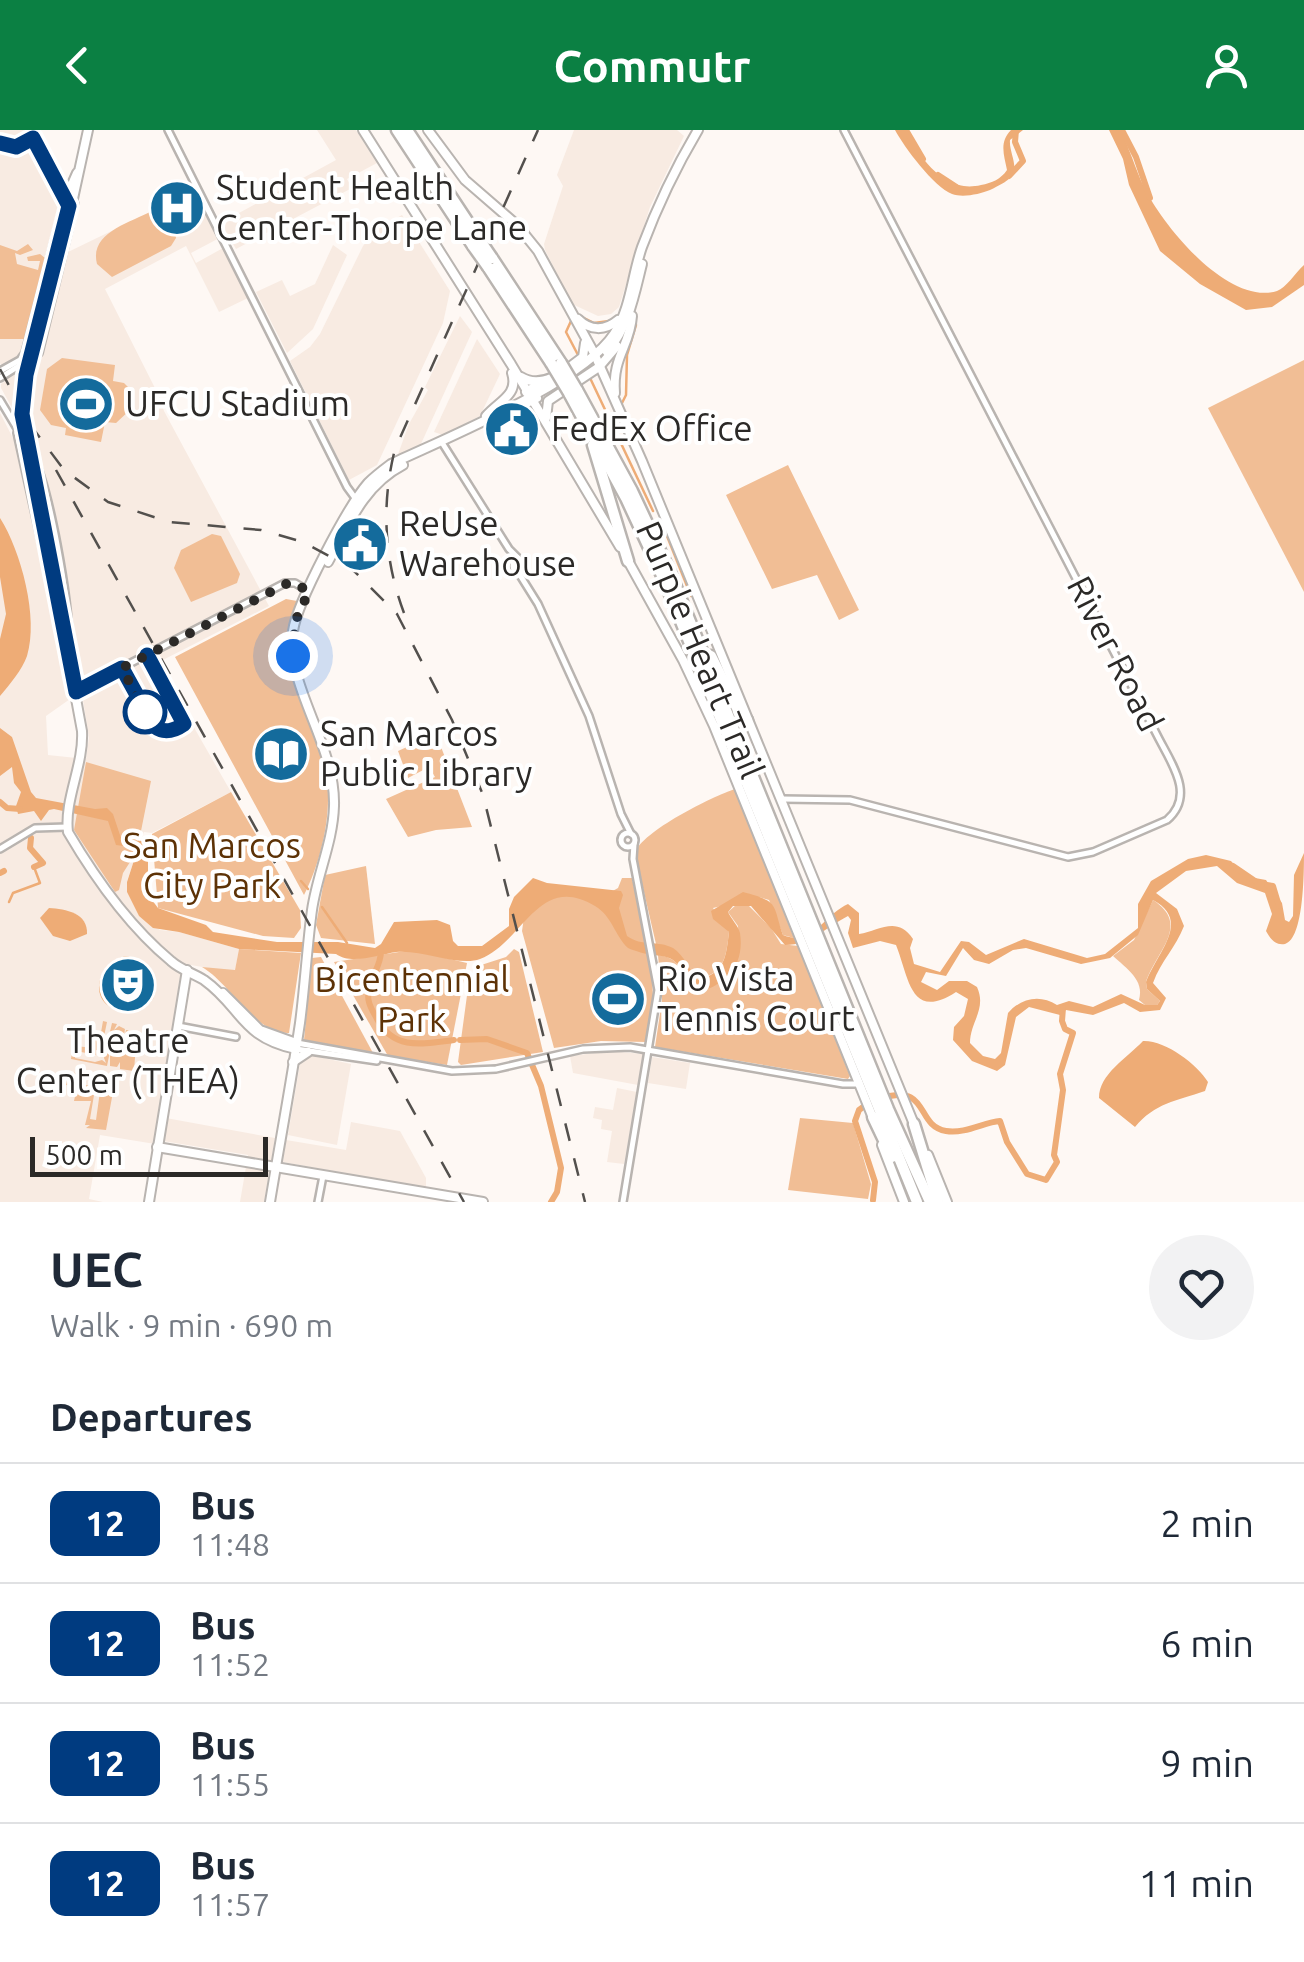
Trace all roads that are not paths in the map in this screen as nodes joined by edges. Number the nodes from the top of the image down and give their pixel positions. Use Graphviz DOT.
graph roads {
  1 [pos="29,130"];
  2 [pos="88,130"];
  3 [pos="168,130"];
  4 [pos="362,130"];
  5 [pos="394,130"];
  6 [pos="410,130"];
  7 [pos="428,130"];
  8 [pos="698,130"];
  9 [pos="844,130"];
  10 [pos="78,177"];
  11 [pos="65,200"];
  12 [pos="58,235"];
  13 [pos="648,236"];
  14 [pos="476,241"];
  15 [pos="44,306"];
  16 [pos="571,313"];
  17 [pos="627,314"];
  18 [pos="33,320"];
  19 [pos="47,323"];
  20 [pos="585,340"];
  21 [pos="597,361"];
  22 [pos="511,364"];
  23 [pos="0,375"];
  24 [pos="518,375"];
  25 [pos="586,376"];
  26 [pos="543,382"];
  27 [pos="608,387"];
  28 [pos="573,392"];
  29 [pos="530,396"];
  30 [pos="0,400"];
  31 [pos="616,403"];
  32 [pos="512,411"];
  33 [pos="494,414"];
  34 [pos="582,416"];
  35 [pos="484,419"];
  36 [pos="545,420"];
  37 [pos="17,430"];
  38 [pos="459,437"];
  39 [pos="442,442"];
  40 [pos="372,479"];
  41 [pos="41,480"];
  42 [pos="27,483"];
  43 [pos="348,489"];
  44 [pos="45,498"];
  45 [pos="31,501"];
  46 [pos="358,503"];
  47 [pos="628,561"];
  48 [pos="516,562"];
  49 [pos="521,570"];
  50 [pos="309,591"];
  51 [pos="681,600"];
  52 [pos="66,641"];
  53 [pos="76,692"];
  54 [pos="747,720"];
  55 [pos="780,800"];
  56 [pos="68,822"];
  57 [pos="627,835"];
  58 [pos="634,844"];
  59 [pos="626,847"];
  60 [pos="0,850"];
  61 [pos="633,860"];
  62 [pos="794,886"];
  63 [pos="815,950"];
  64 [pos="169,960"];
  65 [pos="187,970"];
  66 [pos="184,990"];
  67 [pos="178,1026"];
  68 [pos="236,1037"];
  69 [pos="296,1046"];
  70 [pos="649,1050"];
  71 [pos="308,1052"];
  72 [pos="355,1056"];
  73 [pos="294,1062"];
  74 [pos="869,1088"];
  75 [pos="879,1113"];
  76 [pos="913,1121"];
  77 [pos="158,1147"];
  78 [pos="276,1167"];
  79 [pos="323,1176"];
  80 [pos="148,1202"];
  81 [pos="270,1202"];
  82 [pos="318,1202"];
  83 [pos="483,1202"];
  84 [pos="623,1202"];
  85 [pos="904,1202"];
  86 [pos="916,1202"];
  87 [pos="930,1202"];
  88 [pos="938,1202"];
  89 [pos="947,1202"];
  1 -- 11 [label="street"];
  2 -- 10 [label="main road"];
  3 -- 43 [label="street"];
  4 -- 22 [label="main road"];
  5 -- 14 [label="highway, Purple Heart Trail"];
  6 -- 14 [label="highway, Purple Heart Trail"];
  7 -- 16 [label="main road"];
  8 -- 13 [label="main road"];
  9 -- 55 [label="street, River Road"];
  10 -- 11 [label="main road"];
  10 -- 12 [label="main road"];
  10 -- 15 [label="street"];
  11 -- 12 [label="main road"];
  12 -- 15 [label="main road"];
  13 -- 17 [label="main road"];
  13 -- 17 [label="main road"];
  14 -- 28 [label="highway, Purple Heart Trail, bridge"];
  15 -- 18 [label="street"];
  15 -- 19 [label="street"];
  15 -- 52 [label="main road, bridge"];
  16 -- 17 [label="main road"];
  16 -- 20 [label="main road"];
  17 -- 21 [label="main road"];
  17 -- 31 [label="main road"];
  18 -- 19 [label="street"];
  18 -- 23 [label="street"];
  19 -- 23 [label="street"];
  20 -- 21 [label="main road"];
  20 -- 26 [label="main road"];
  21 -- 25 [label="main road"];
  21 -- 27 [label="main road"];
  21 -- 29 [label="main road"];
  22 -- 24 [label="main road"];
  22 -- 35 [label="main road"];
  24 -- 26 [label="main road"];
  24 -- 29 [label="main road"];
  25 -- 27 [label="main road"];
  25 -- 36 [label="main road"];
  26 -- 29 [label="main road"];
  27 -- 31 [label="main road"];
  28 -- 34 [label="highway, Purple Heart Trail"];
  28 -- 51 [label="highway, Purple Heart Trail"];
  29 -- 32 [label="main road"];
  29 -- 33 [label="main road"];
  29 -- 36 [label="main road"];
  30 -- 37 [label="street"];
  31 -- 54 [label="main road"];
  32 -- 36 [label="main road"];
  32 -- 38 [label="main road"];
  33 -- 35 [label="main road"];
  33 -- 38 [label="main road"];
  34 -- 47 [label="highway"];
  34 -- 62 [label="highway, Purple Heart Trail"];
  35 -- 39 [label="main road"];
  36 -- 47 [label="main road"];
  37 -- 41 [label="street"];
  37 -- 42 [label="street"];
  38 -- 39 [label="main road"];
  39 -- 40 [label="main road"];
  39 -- 46 [label="main road"];
  39 -- 48 [label="street"];
  40 -- 43 [label="main road"];
  40 -- 46 [label="main road"];
  41 -- 42 [label="street"];
  41 -- 44 [label="street"];
  42 -- 45 [label="street"];
  43 -- 46 [label="street"];
  44 -- 45 [label="street"];
  44 -- 52 [label="street"];
  45 -- 52 [label="street"];
  46 -- 50 [label="main road"];
  47 -- 63 [label="main road"];
  48 -- 49 [label="street"];
  48 -- 49 [label="street"];
  49 -- 57 [label="street"];
  50 -- 53 [label="street"];
  50 -- 69 [label="main road"];
  51 -- 54 [label="highway"];
  51 -- 62 [label="highway, Purple Heart Trail"];
  52 -- 53 [label="main road"];
  53 -- 56 [label="main road"];
  54 -- 55 [label="main road"];
  55 -- 76 [label="main road"];
  56 -- 60 [label="street"];
  56 -- 64 [label="main road"];
  57 -- 58 [label="street"];
  57 -- 59 [label="street"];
  58 -- 59 [label="street"];
  58 -- 61 [label="street"];
  59 -- 61 [label="street"];
  61 -- 70 [label="street"];
  62 -- 63 [label="highway, Purple Heart Trail"];
  63 -- 74 [label="highway, Purple Heart Trail"];
  64 -- 65 [label="main road"];
  64 -- 66 [label="main road"];
  65 -- 66 [label="main road"];
  65 -- 69 [label="main road"];
  66 -- 67 [label="main road"];
  67 -- 68 [label="street"];
  67 -- 77 [label="main road"];
  69 -- 71 [label="street"];
  69 -- 72 [label="street"];
  69 -- 73 [label="main road"];
  70 -- 72 [label="street"];
  70 -- 74 [label="street"];
  70 -- 84 [label="street"];
  71 -- 72 [label="street"];
  71 -- 73 [label="main road"];
  73 -- 78 [label="main road"];
  74 -- 75 [label="highway, Purple Heart Trail"];
  75 -- 85 [label="main road"];
  75 -- 86 [label="highway, Purple Heart Trail"];
  75 -- 87 [label="highway, Purple Heart Trail"];
  76 -- 88 [label="highway"];
  76 -- 89 [label="main road"];
  77 -- 78 [label="main road"];
  77 -- 80 [label="main road"];
  78 -- 79 [label="main road"];
  78 -- 81 [label="main road"];
  79 -- 82 [label="street"];
  79 -- 83 [label="main road"];
}
